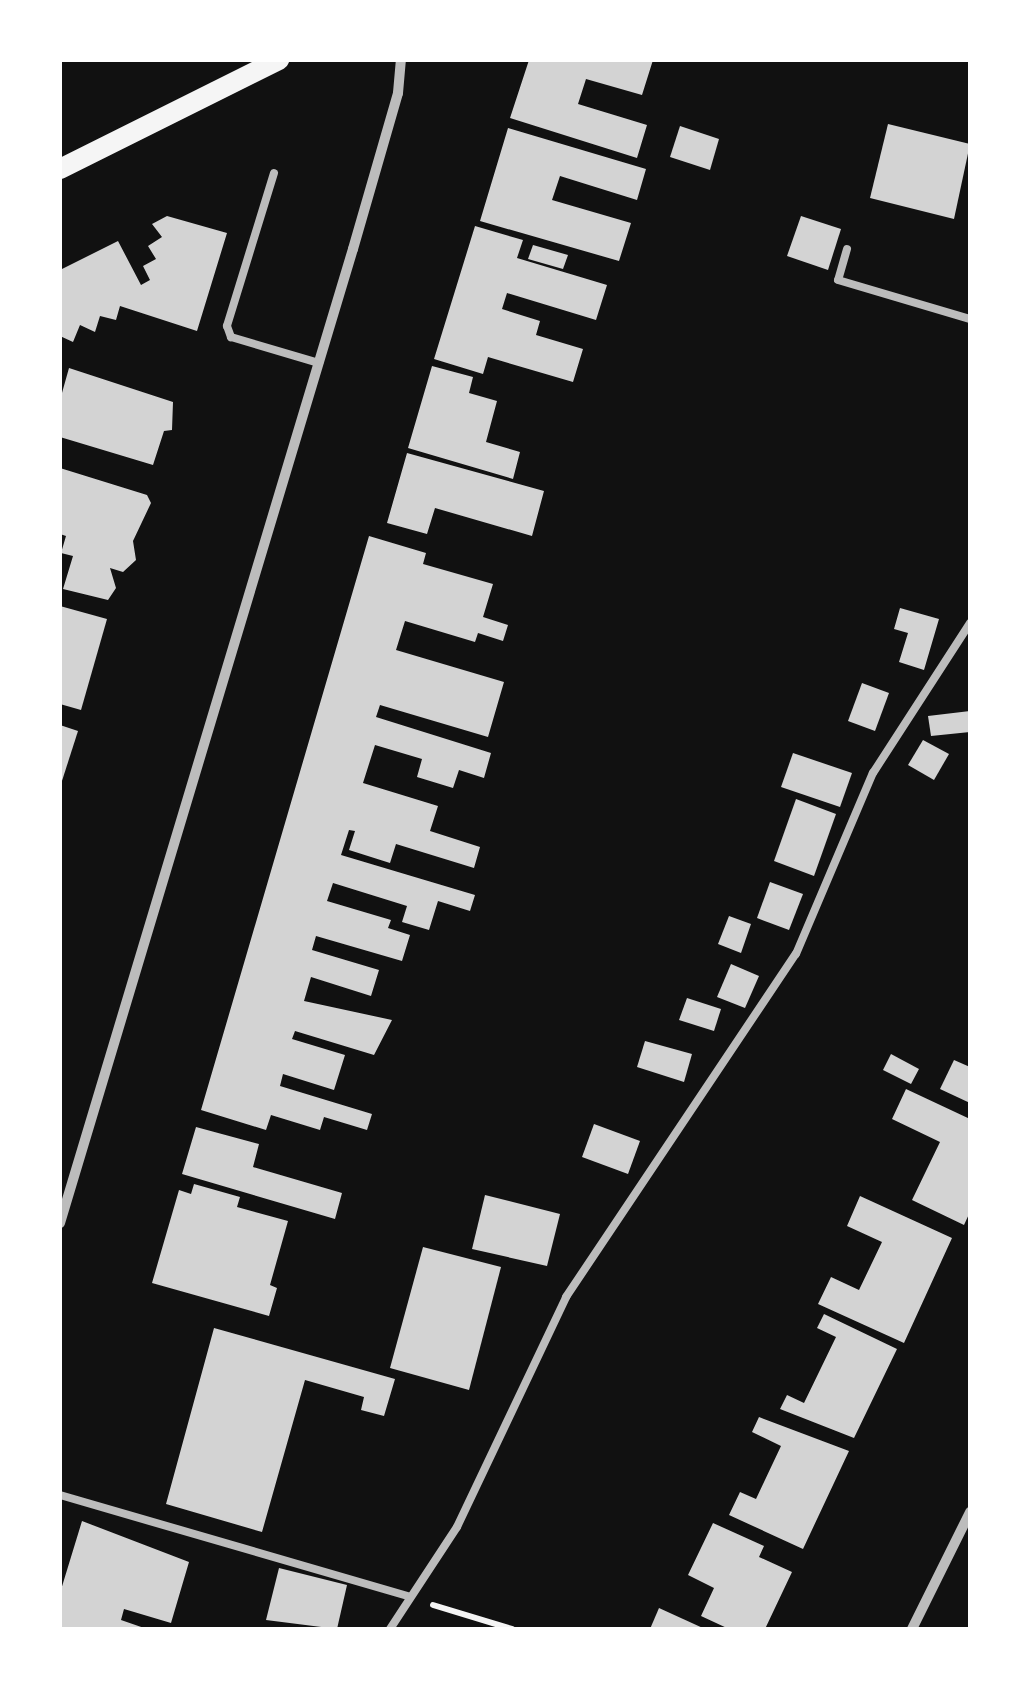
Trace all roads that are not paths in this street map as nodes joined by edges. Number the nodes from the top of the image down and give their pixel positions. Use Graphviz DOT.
graph roads {
  1 [pos="280,60"];
  2 [pos="401,60"];
  3 [pos="60,170"];
  4 [pos="274,174"];
  5 [pos="847,249"];
  6 [pos="970,320"];
  7 [pos="319,364"];
  8 [pos="970,623"];
  9 [pos="60,1222"];
  10 [pos="60,1496"];
  11 [pos="970,1512"];
  12 [pos="408,1596"];
  13 [pos="390,1629"];
  14 [pos="912,1629"];
  1 -- 3 [label="main road"];
  2 -- 7 [label="street"];
  4 -- 7 [label="lane"];
  5 -- 6 [label="lane"];
  7 -- 9 [label="street"];
  8 -- 12 [label="lane"];
  10 -- 12 [label="lane"];
  11 -- 14 [label="street"];
  12 -- 13 [label="lane"];
}
